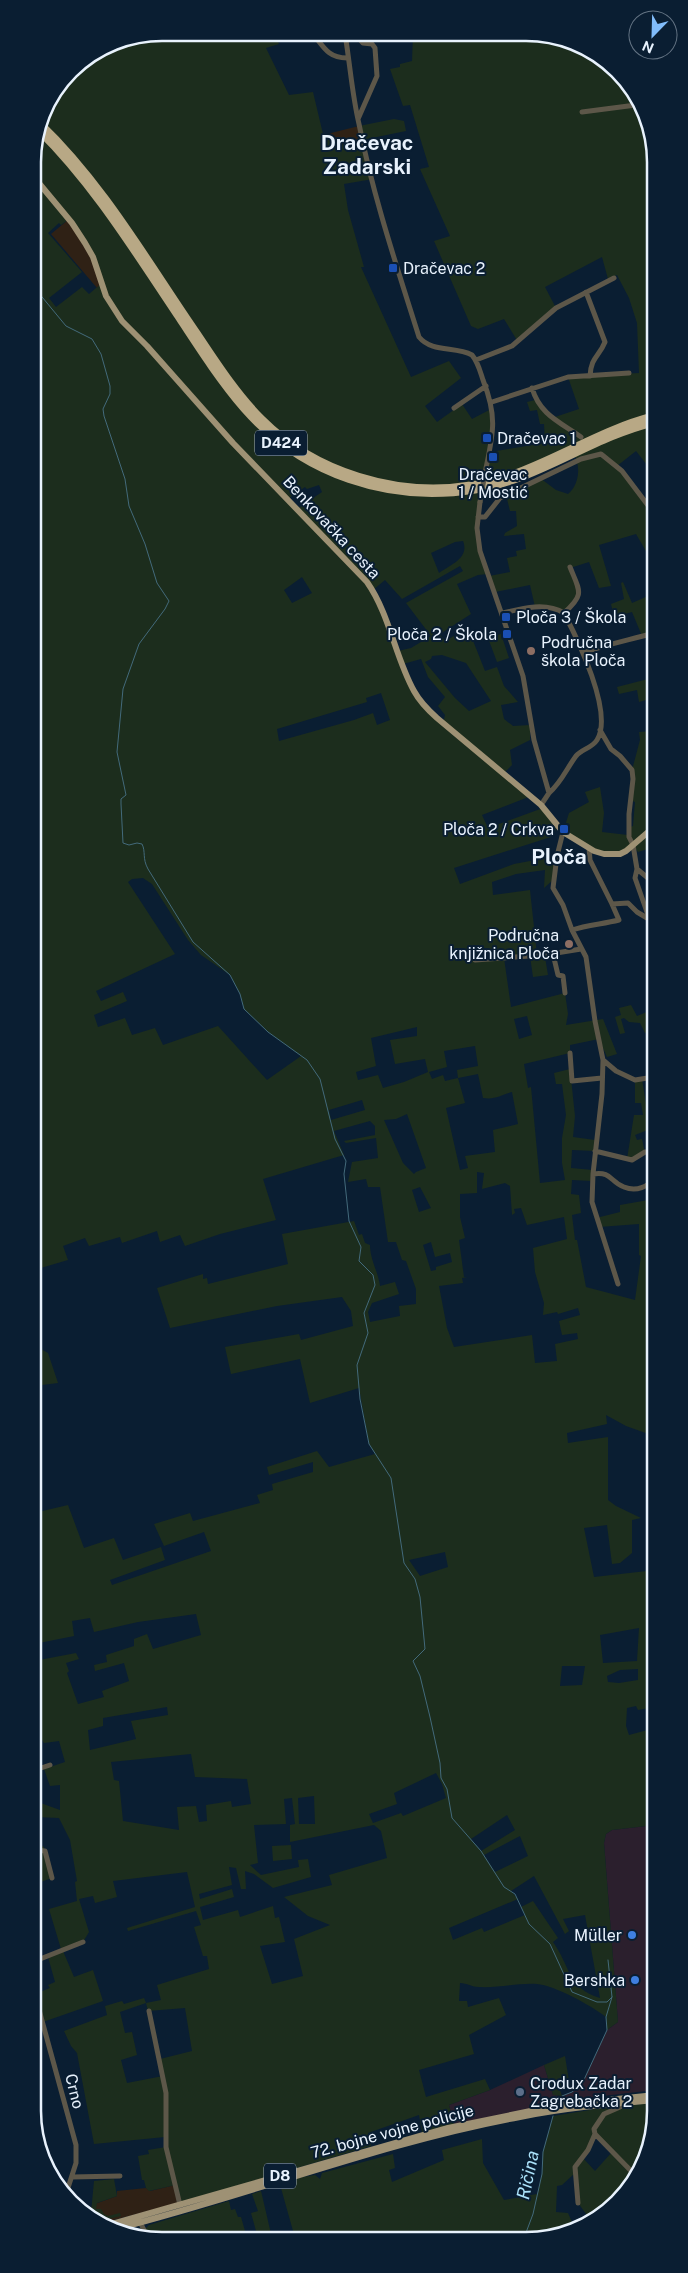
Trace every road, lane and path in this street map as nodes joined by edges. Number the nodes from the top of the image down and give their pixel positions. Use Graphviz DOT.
graph roads {
  1 [pos="346,41"];
  2 [pos="361,41"];
  3 [pos="319,42"];
  4 [pos="347,58"];
  5 [pos="632,106"];
  6 [pos="582,112"];
  7 [pos="358,120"];
  8 [pos="46,129"];
  9 [pos="44,136"];
  10 [pos="42,187"];
  11 [pos="614,278"];
  12 [pos="586,292"];
  13 [pos="476,360"];
  14 [pos="629,374"];
  15 [pos="590,376"];
  16 [pos="486,386"];
  17 [pos="532,388"];
  18 [pos="492,402"];
  19 [pos="454,408"];
  20 [pos="647,418"];
  21 [pos="647,425"];
  22 [pos="581,437"];
  23 [pos="647,502"];
  24 [pos="478,517"];
  25 [pos="570,567"];
  26 [pos="503,613"];
  27 [pos="564,613"];
  28 [pos="647,635"];
  29 [pos="583,652"];
  30 [pos="600,729"];
  31 [pos="549,793"];
  32 [pos="541,805"];
  33 [pos="563,832"];
  34 [pos="647,833"];
  35 [pos="633,845"];
  36 [pos="588,848"];
  37 [pos="637,869"];
  38 [pos="647,877"];
  39 [pos="612,904"];
  40 [pos="647,914"];
  41 [pos="647,917"];
  42 [pos="572,930"];
  43 [pos="582,949"];
  44 [pos="553,954"];
  45 [pos="475,960"];
  46 [pos="565,993"];
  47 [pos="570,1053"];
  48 [pos="603,1060"];
  49 [pos="616,1071"];
  50 [pos="603,1076"];
  51 [pos="647,1078"];
  52 [pos="595,1151"];
  53 [pos="646,1152"];
  54 [pos="593,1174"];
  55 [pos="646,1188"];
  56 [pos="618,1284"];
  57 [pos="50,1765"];
  58 [pos="41,1768"];
  59 [pos="41,1851"];
  60 [pos="52,1878"];
  61 [pos="83,1942"];
  62 [pos="41,1959"];
  63 [pos="149,2011"];
  64 [pos="41,2017"];
  65 [pos="646,2095"];
  66 [pos="646,2101"];
  67 [pos="620,2103"];
  68 [pos="595,2134"];
  69 [pos="631,2171"];
  70 [pos="120,2176"];
  71 [pos="72,2177"];
  72 [pos="69,2187"];
  73 [pos="578,2202"];
  74 [pos="180,2205"];
  75 [pos="140,2222"];
  76 [pos="117,2223"];
  77 [pos="129,2227"];
  78 [pos="144,2230"];
  1 -- 4 [label="street"];
  2 -- 7 [label="street"];
  3 -- 4 [label="street"];
  4 -- 7 [label="street"];
  5 -- 6 [label="street"];
  7 -- 13 [label="street"];
  8 -- 20 [label="highway, D424"];
  9 -- 21 [label="highway, D424"];
  10 -- 32 [label="main road, Benkovačka cesta"];
  11 -- 12 [label="street"];
  12 -- 13 [label="street"];
  12 -- 15 [label="street"];
  13 -- 16 [label="street"];
  14 -- 15 [label="street"];
  15 -- 17 [label="street"];
  16 -- 18 [label="street"];
  16 -- 19 [label="street"];
  17 -- 18 [label="street"];
  17 -- 22 [label="street"];
  18 -- 24 [label="street, bridge"];
  23 -- 24 [label="street"];
  24 -- 26 [label="street"];
  25 -- 27 [label="street"];
  26 -- 27 [label="street"];
  26 -- 31 [label="street"];
  27 -- 29 [label="street"];
  28 -- 29 [label="street"];
  29 -- 30 [label="street"];
  30 -- 31 [label="street"];
  30 -- 35 [label="street"];
  31 -- 32 [label="street"];
  32 -- 33 [label="main road, Benkovačka cesta"];
  33 -- 36 [label="main road, Benkovačka cesta"];
  33 -- 42 [label="street"];
  34 -- 35 [label="main road, Benkovačka cesta"];
  35 -- 36 [label="main road, Benkovačka cesta"];
  35 -- 37 [label="street"];
  36 -- 39 [label="street"];
  37 -- 38 [label="street"];
  37 -- 40 [label="street"];
  39 -- 41 [label="street"];
  39 -- 42 [label="street"];
  42 -- 43 [label="street"];
  43 -- 44 [label="street"];
  43 -- 48 [label="street"];
  44 -- 45 [label="street"];
  44 -- 46 [label="street"];
  47 -- 50 [label="street"];
  48 -- 49 [label="street"];
  48 -- 50 [label="street"];
  49 -- 50 [label="street"];
  49 -- 51 [label="street"];
  50 -- 52 [label="street"];
  52 -- 53 [label="street"];
  52 -- 54 [label="street"];
  54 -- 55 [label="street"];
  54 -- 56 [label="street"];
  57 -- 58 [label="street"];
  59 -- 60 [label="street"];
  61 -- 62 [label="street"];
  63 -- 74 [label="street"];
  64 -- 71 [label="street, Crno"];
  65 -- 74 [label="main road, 72. bojne vojne policije / D8"];
  66 -- 67 [label="main road, 72. bojne vojne policije / D8"];
  67 -- 68 [label="street"];
  67 -- 75 [label="main road, 72. bojne vojne policije / D8"];
  68 -- 69 [label="street"];
  68 -- 73 [label="street"];
  70 -- 71 [label="street"];
  71 -- 72 [label="street, Crno"];
  74 -- 76 [label="main road, 72. bojne vojne policije / D8"];
  75 -- 77 [label="main road, 72. bojne vojne policije / D8"];
  75 -- 78 [label="street"];
}
